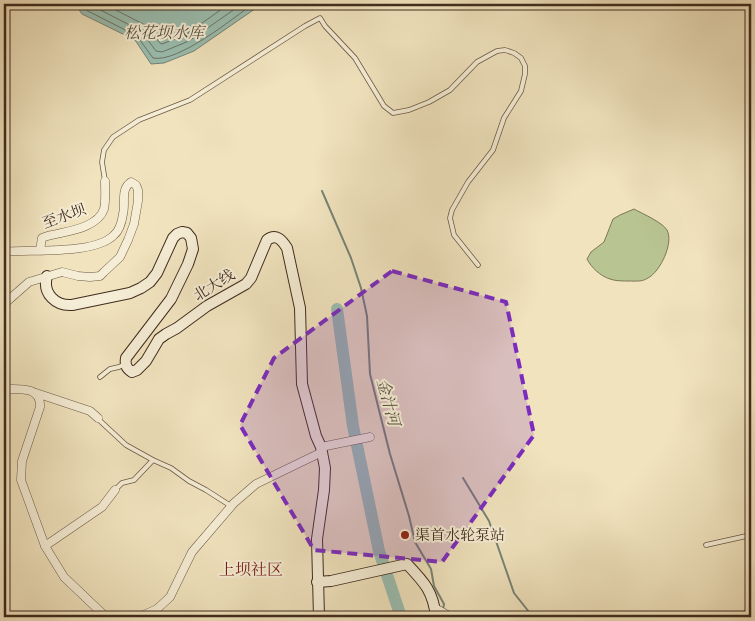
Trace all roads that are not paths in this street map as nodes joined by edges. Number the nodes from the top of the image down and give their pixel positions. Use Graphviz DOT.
graph roads {
  1 [pos="105,181"];
  2 [pos="40,250"];
  3 [pos="4,252"];
  4 [pos="478,266"];
  5 [pos="47,276"];
  6 [pos="4,304"];
  7 [pos="125,364"];
  8 [pos="100,377"];
  9 [pos="4,389"];
  10 [pos="36,393"];
  11 [pos="98,418"];
  12 [pos="370,437"];
  13 [pos="321,450"];
  14 [pos="153,460"];
  15 [pos="115,490"];
  16 [pos="231,506"];
  17 [pos="751,535"];
  18 [pos="706,545"];
  19 [pos="44,546"];
  20 [pos="318,582"];
  21 [pos="437,612"];
  22 [pos="751,613"];
  23 [pos="450,616"];
  24 [pos="106,617"];
  25 [pos="139,617"];
  26 [pos="319,617"];
  27 [pos="738,617"];
  1 -- 2 [label="street, 至水坝"];
  1 -- 4 [label="lane"];
  2 -- 3 [label="street"];
  2 -- 5 [label="street"];
  5 -- 6 [label="street"];
  5 -- 7 [label="street, 北大线"];
  7 -- 8 [label="lane"];
  7 -- 13 [label="street, 北大线"];
  9 -- 10 [label="street"];
  10 -- 11 [label="street"];
  10 -- 19 [label="street"];
  11 -- 14 [label="lane"];
  12 -- 13 [label="street"];
  13 -- 16 [label="street"];
  13 -- 20 [label="street, 北大线"];
  14 -- 15 [label="lane"];
  14 -- 16 [label="lane"];
  15 -- 19 [label="street"];
  16 -- 25 [label="street"];
  17 -- 18 [label="lane"];
  19 -- 24 [label="street"];
  20 -- 21 [label="street"];
  20 -- 26 [label="street, 北大线"];
  21 -- 23 [label="street"];
  22 -- 27 [label="street"];
}
